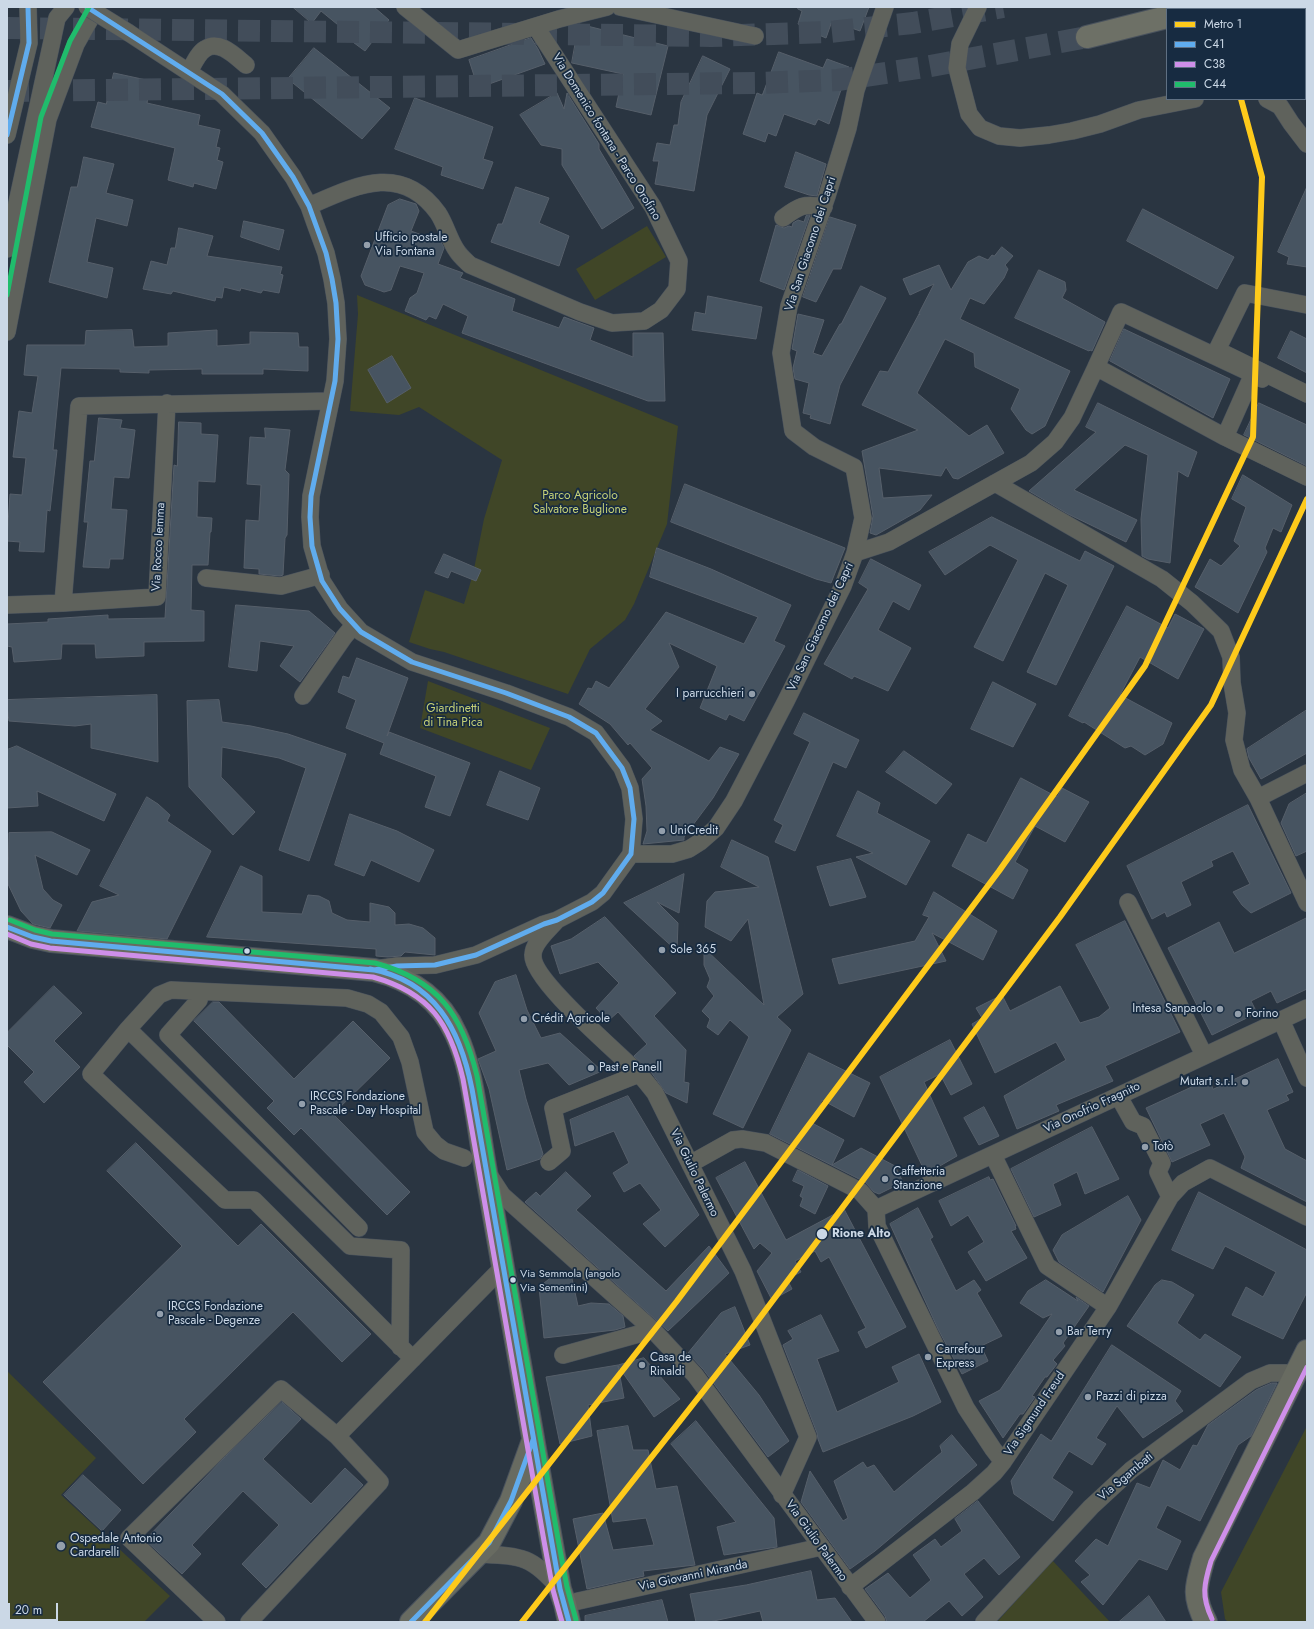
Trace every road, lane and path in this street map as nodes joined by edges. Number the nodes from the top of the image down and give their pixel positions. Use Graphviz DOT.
graph roads {
  1 [pos="28,7"];
  2 [pos="66,7"];
  3 [pos="87,7"];
  4 [pos="97,7"];
  5 [pos="405,7"];
  6 [pos="607,7"];
  7 [pos="620,7"];
  8 [pos="884,7"];
  9 [pos="978,7"];
  10 [pos="1166,17"];
  11 [pos="536,27"];
  12 [pos="755,36"];
  13 [pos="1086,37"];
  14 [pos="246,65"];
  15 [pos="189,72"];
  16 [pos="1190,100"];
  17 [pos="1279,101"];
  18 [pos="7,135"];
  19 [pos="1307,144"];
  20 [pos="309,206"];
  21 [pos="824,207"];
  22 [pos="783,218"];
  23 [pos="7,249"];
  24 [pos="1307,305"];
  25 [pos="8,323"];
  26 [pos="1096,367"];
  27 [pos="1253,374"];
  28 [pos="1307,394"];
  29 [pos="331,400"];
  30 [pos="1307,400"];
  31 [pos="167,404"];
  32 [pos="1225,437"];
  33 [pos="1307,477"];
  34 [pos="995,482"];
  35 [pos="855,553"];
  36 [pos="321,575"];
  37 [pos="206,578"];
  38 [pos="62,603"];
  39 [pos="7,605"];
  40 [pos="354,625"];
  41 [pos="303,696"];
  42 [pos="1307,773"];
  43 [pos="1258,798"];
  44 [pos="631,854"];
  45 [pos="1128,902"];
  46 [pos="1307,903"];
  47 [pos="557,920"];
  48 [pos="7,927"];
  49 [pos="374,970"];
  50 [pos="201,992"];
  51 [pos="1307,1008"];
  52 [pos="1281,1020"];
  53 [pos="128,1029"];
  54 [pos="1204,1055"];
  55 [pos="639,1074"];
  56 [pos="1307,1078"];
  57 [pos="1119,1097"];
  58 [pos="993,1155"];
  59 [pos="464,1158"];
  60 [pos="549,1162"];
  61 [pos="690,1164"];
  62 [pos="486,1171"];
  63 [pos="1170,1197"];
  64 [pos="876,1209"];
  65 [pos="1307,1217"];
  66 [pos="359,1228"];
  67 [pos="504,1266"];
  68 [pos="1108,1307"];
  69 [pos="653,1330"];
  70 [pos="400,1347"];
  71 [pos="1307,1351"];
  72 [pos="563,1355"];
  73 [pos="412,1359"];
  74 [pos="1295,1373"];
  75 [pos="337,1436"];
  76 [pos="533,1440"];
  77 [pos="1003,1462"];
  78 [pos="782,1495"];
  79 [pos="821,1548"];
  80 [pos="478,1554"];
  81 [pos="850,1587"];
  82 [pos="565,1605"];
  83 [pos="869,1618"];
  84 [pos="218,1622"];
  85 [pos="249,1622"];
  86 [pos="412,1622"];
  87 [pos="984,1622"];
  88 [pos="1206,1622"];
  1 -- 18 [label="street"];
  2 -- 23 [label="street"];
  3 -- 15 [label="street, bridge"];
  4 -- 25 [label="street"];
  5 -- 11 [label="street"];
  6 -- 11 [label="street"];
  7 -- 12 [label="street"];
  8 -- 21 [label="street, Via San Giacomo dei Capri"];
  9 -- 16 [label="street"];
  10 -- 13 [label="highway"];
  11 -- 20 [label="street, Via Domenico fontana - Parco Orofino"];
  14 -- 15 [label="street"];
  15 -- 20 [label="street"];
  17 -- 19 [label="street"];
  20 -- 29 [label="street"];
  21 -- 22 [label="street"];
  21 -- 35 [label="street, Via San Giacomo dei Capri"];
  24 -- 28 [label="street"];
  26 -- 27 [label="street"];
  26 -- 32 [label="street"];
  26 -- 34 [label="street"];
  27 -- 30 [label="street"];
  27 -- 32 [label="street"];
  29 -- 31 [label="street"];
  29 -- 36 [label="street"];
  31 -- 38 [label="street"];
  31 -- 38 [label="street, Via Rocco Iemma"];
  32 -- 33 [label="street"];
  34 -- 35 [label="street"];
  34 -- 43 [label="street"];
  35 -- 44 [label="street, Via San Giacomo dei Capri"];
  36 -- 37 [label="street"];
  36 -- 40 [label="street"];
  38 -- 39 [label="street, Via Rocco Iemma"];
  40 -- 41 [label="street"];
  40 -- 44 [label="street"];
  42 -- 43 [label="street"];
  43 -- 46 [label="street"];
  44 -- 47 [label="street"];
  45 -- 54 [label="street"];
  47 -- 49 [label="street"];
  47 -- 55 [label="street, Via Giulio Palermo"];
  48 -- 49 [label="main road"];
  49 -- 62 [label="main road"];
  50 -- 53 [label="street"];
  50 -- 59 [label="street"];
  50 -- 66 [label="street"];
  51 -- 52 [label="street, Via Onofrio Fragnito"];
  52 -- 54 [label="street, Via Onofrio Fragnito"];
  52 -- 56 [label="street"];
  53 -- 70 [label="street"];
  53 -- 70 [label="street"];
  54 -- 57 [label="street, Via Onofrio Fragnito"];
  55 -- 60 [label="street"];
  55 -- 61 [label="street, Via Giulio Palermo"];
  57 -- 58 [label="street, Via Onofrio Fragnito"];
  57 -- 63 [label="street"];
  58 -- 64 [label="street, Via Onofrio Fragnito"];
  58 -- 68 [label="street"];
  61 -- 64 [label="street"];
  61 -- 78 [label="street, Via Giulio Palermo"];
  62 -- 67 [label="main road"];
  62 -- 69 [label="street"];
  63 -- 65 [label="street, Via Sigmund Freud"];
  63 -- 68 [label="street, Via Sigmund Freud"];
  64 -- 77 [label="street"];
  67 -- 73 [label="street"];
  67 -- 76 [label="main road"];
  68 -- 77 [label="street, Via Sigmund Freud"];
  69 -- 72 [label="street"];
  69 -- 78 [label="street"];
  70 -- 73 [label="street"];
  71 -- 74 [label="main road"];
  73 -- 75 [label="street"];
  74 -- 87 [label="street, Via Sgambati"];
  74 -- 88 [label="main road"];
  75 -- 84 [label="street"];
  75 -- 85 [label="street"];
  76 -- 80 [label="main road"];
  76 -- 82 [label="main road"];
  77 -- 81 [label="street, Via Sigmund Freud"];
  78 -- 79 [label="street, Via Giulio Palermo"];
  79 -- 81 [label="street, Via Giulio Palermo"];
  79 -- 82 [label="street, Via Giovanni Miranda"];
  80 -- 82 [label="street"];
  80 -- 86 [label="main road"];
  81 -- 83 [label="street, Via Giulio Palermo"];
}
